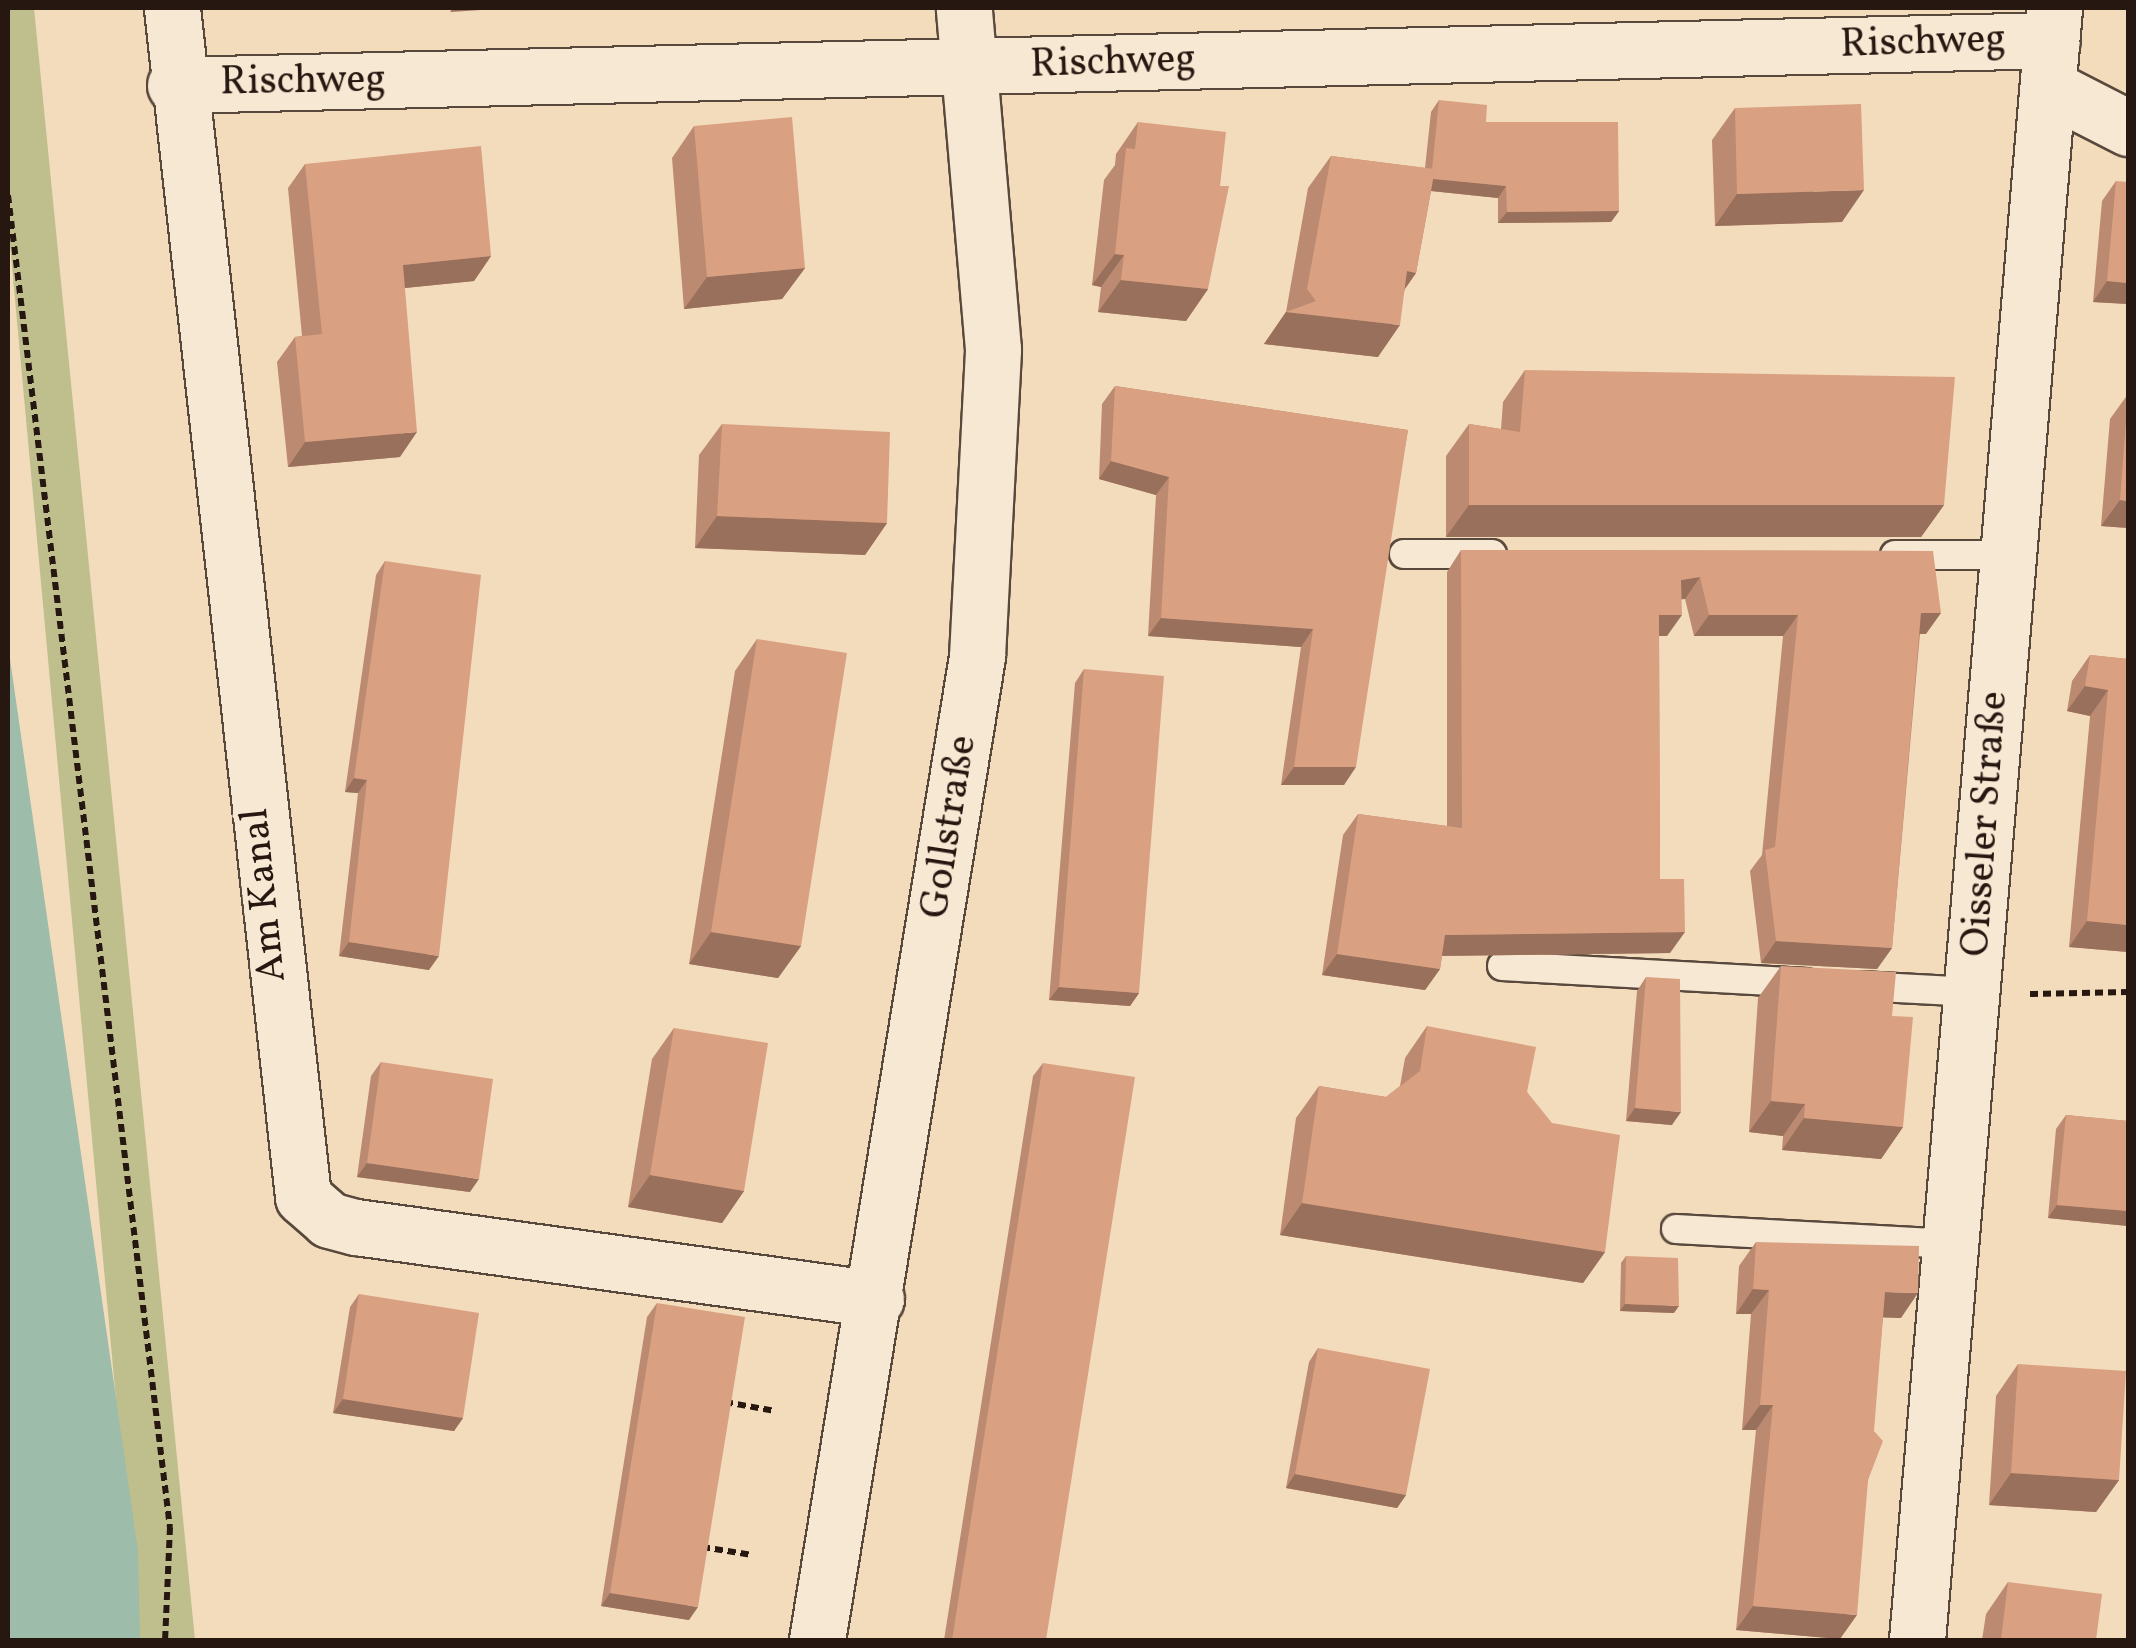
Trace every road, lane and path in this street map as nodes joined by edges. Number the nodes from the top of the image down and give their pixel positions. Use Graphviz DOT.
graph roads {
  1 [pos="172,8"];
  2 [pos="964,8"];
  3 [pos="2052,45"];
  4 [pos="970,66"];
  5 [pos="175,85"];
  6 [pos="2128,128"];
  7 [pos="8,195"];
  8 [pos="1404,554"];
  9 [pos="1520,554"];
  10 [pos="1870,555"];
  11 [pos="2006,555"];
  12 [pos="1502,966"];
  13 [pos="1973,992"];
  14 [pos="2128,992"];
  15 [pos="1676,1228"];
  16 [pos="1952,1244"];
  17 [pos="876,1299"];
  18 [pos="724,1402"];
  19 [pos="775,1411"];
  20 [pos="700,1547"];
  21 [pos="752,1556"];
  22 [pos="164,1640"];
  23 [pos="817,1640"];
  24 [pos="1917,1640"];
  1 -- 5 [label="street, Am Kanal"];
  2 -- 4 [label="street, Gollstraße"];
  3 -- 4 [label="street, Rischweg"];
  3 -- 6 [label="street, Rischweg"];
  3 -- 11 [label="street, Oisseler Straße"];
  4 -- 5 [label="street, Rischweg"];
  4 -- 17 [label="street, Gollstraße"];
  5 -- 17 [label="street, Am Kanal"];
  7 -- 22 [label="path"];
  8 -- 9 [label="lane"];
  10 -- 11 [label="lane"];
  11 -- 13 [label="street, Oisseler Straße"];
  12 -- 13 [label="lane"];
  13 -- 14 [label="path"];
  13 -- 16 [label="street, Oisseler Straße"];
  15 -- 16 [label="lane"];
  16 -- 24 [label="street, Oisseler Straße"];
  17 -- 23 [label="street, Gollstraße"];
  18 -- 19 [label="path"];
  20 -- 21 [label="path"];
}
